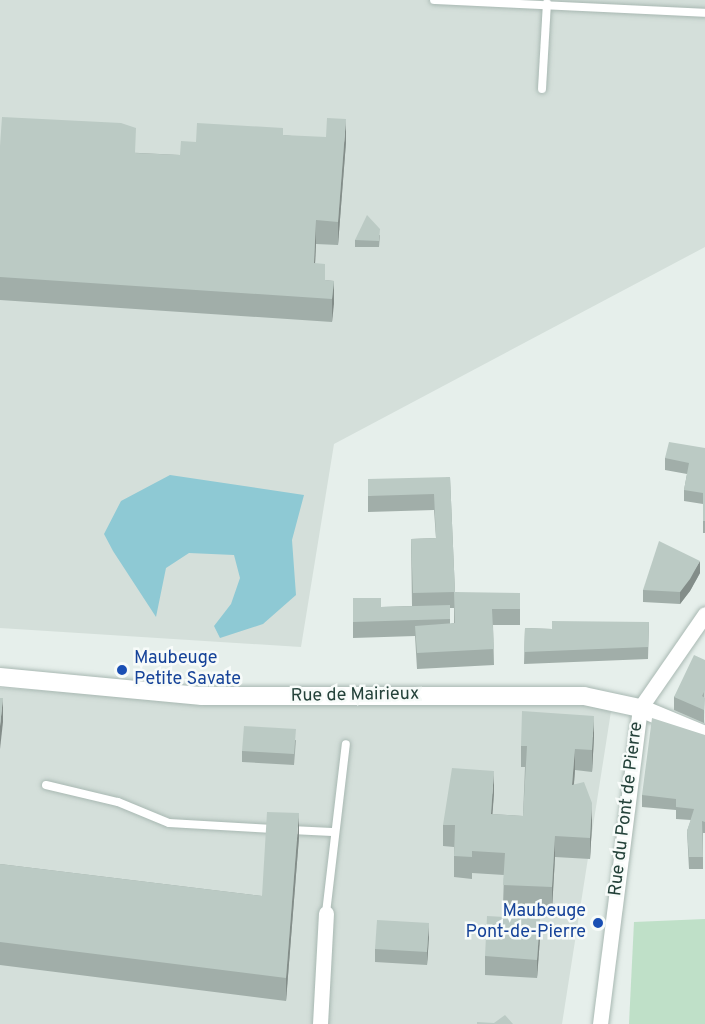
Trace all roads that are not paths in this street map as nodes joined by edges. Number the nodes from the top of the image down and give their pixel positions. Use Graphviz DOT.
graph roads {
  1 [pos="434,0"];
  2 [pos="547,3"];
  3 [pos="705,13"];
  4 [pos="542,89"];
  5 [pos="705,614"];
  6 [pos="0,677"];
  7 [pos="640,708"];
  8 [pos="705,735"];
  9 [pos="346,744"];
  10 [pos="46,785"];
  11 [pos="332,832"];
  12 [pos="326,913"];
  13 [pos="320,1024"];
  14 [pos="600,1024"];
  1 -- 2 [label="lane"];
  2 -- 3 [label="lane"];
  2 -- 4 [label="lane"];
  5 -- 7 [label="street, Rue du Pont de Pierre"];
  6 -- 7 [label="street, Rue de Mairieux"];
  7 -- 8 [label="street, Rue de Mairieux"];
  7 -- 14 [label="street, Rue du Pont de Pierre"];
  9 -- 11 [label="lane"];
  10 -- 11 [label="lane"];
  11 -- 12 [label="lane"];
  12 -- 13 [label="street"];
}
